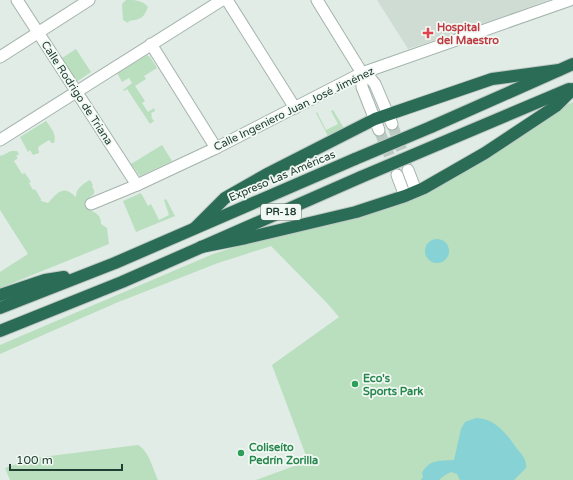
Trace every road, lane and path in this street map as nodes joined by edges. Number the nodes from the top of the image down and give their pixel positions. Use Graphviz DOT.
graph roads {
  1 [pos="17,0"];
  2 [pos="89,0"];
  3 [pos="222,0"];
  4 [pos="227,0"];
  5 [pos="317,0"];
  6 [pos="570,0"];
  7 [pos="38,32"];
  8 [pos="151,44"];
  9 [pos="0,57"];
  10 [pos="573,64"];
  11 [pos="559,70"];
  12 [pos="362,73"];
  13 [pos="573,89"];
  14 [pos="76,92"];
  15 [pos="295,108"];
  16 [pos="390,119"];
  17 [pos="377,124"];
  18 [pos="0,140"];
  19 [pos="216,148"];
  20 [pos="408,170"];
  21 [pos="397,175"];
  22 [pos="137,185"];
  23 [pos="411,194"];
  24 [pos="91,204"];
  25 [pos="195,228"];
  26 [pos="201,247"];
  27 [pos="85,274"];
  28 [pos="0,295"];
  29 [pos="0,308"];
  30 [pos="0,332"];
  1 -- 7 [label="street, Calle Rodrigo de Triana"];
  2 -- 7 [label="street"];
  3 -- 8 [label="street"];
  4 -- 15 [label="street"];
  5 -- 12 [label="street"];
  6 -- 12 [label="street, Calle Ingeniero Juan José Jiménez"];
  7 -- 9 [label="street"];
  7 -- 14 [label="street, Calle Rodrigo de Triana"];
  8 -- 14 [label="street"];
  8 -- 19 [label="street"];
  10 -- 11 [label="highway, Expreso Las Américas / PR-18"];
  11 -- 16 [label="highway"];
  11 -- 25 [label="highway, Expreso Las Américas / PR-18, bridge"];
  12 -- 15 [label="street, Calle Ingeniero Juan José Jiménez"];
  12 -- 16 [label="street"];
  12 -- 17 [label="street"];
  13 -- 23 [label="highway"];
  13 -- 26 [label="highway, PR-18, bridge"];
  14 -- 18 [label="street"];
  14 -- 22 [label="street, Calle Rodrigo de Triana"];
  15 -- 19 [label="street, Calle Ingeniero Juan José Jiménez"];
  16 -- 17 [label="highway"];
  17 -- 25 [label="highway"];
  19 -- 22 [label="street, Calle Ingeniero Juan José Jiménez"];
  20 -- 23 [label="street"];
  21 -- 23 [label="street"];
  22 -- 24 [label="street, Calle Ingeniero Juan José Jiménez"];
  23 -- 26 [label="highway"];
  25 -- 27 [label="highway, Expreso Las Américas / PR-18"];
  26 -- 30 [label="highway, PR-18"];
  27 -- 28 [label="highway"];
  27 -- 29 [label="highway, Expreso Las Américas / PR-18"];
}
